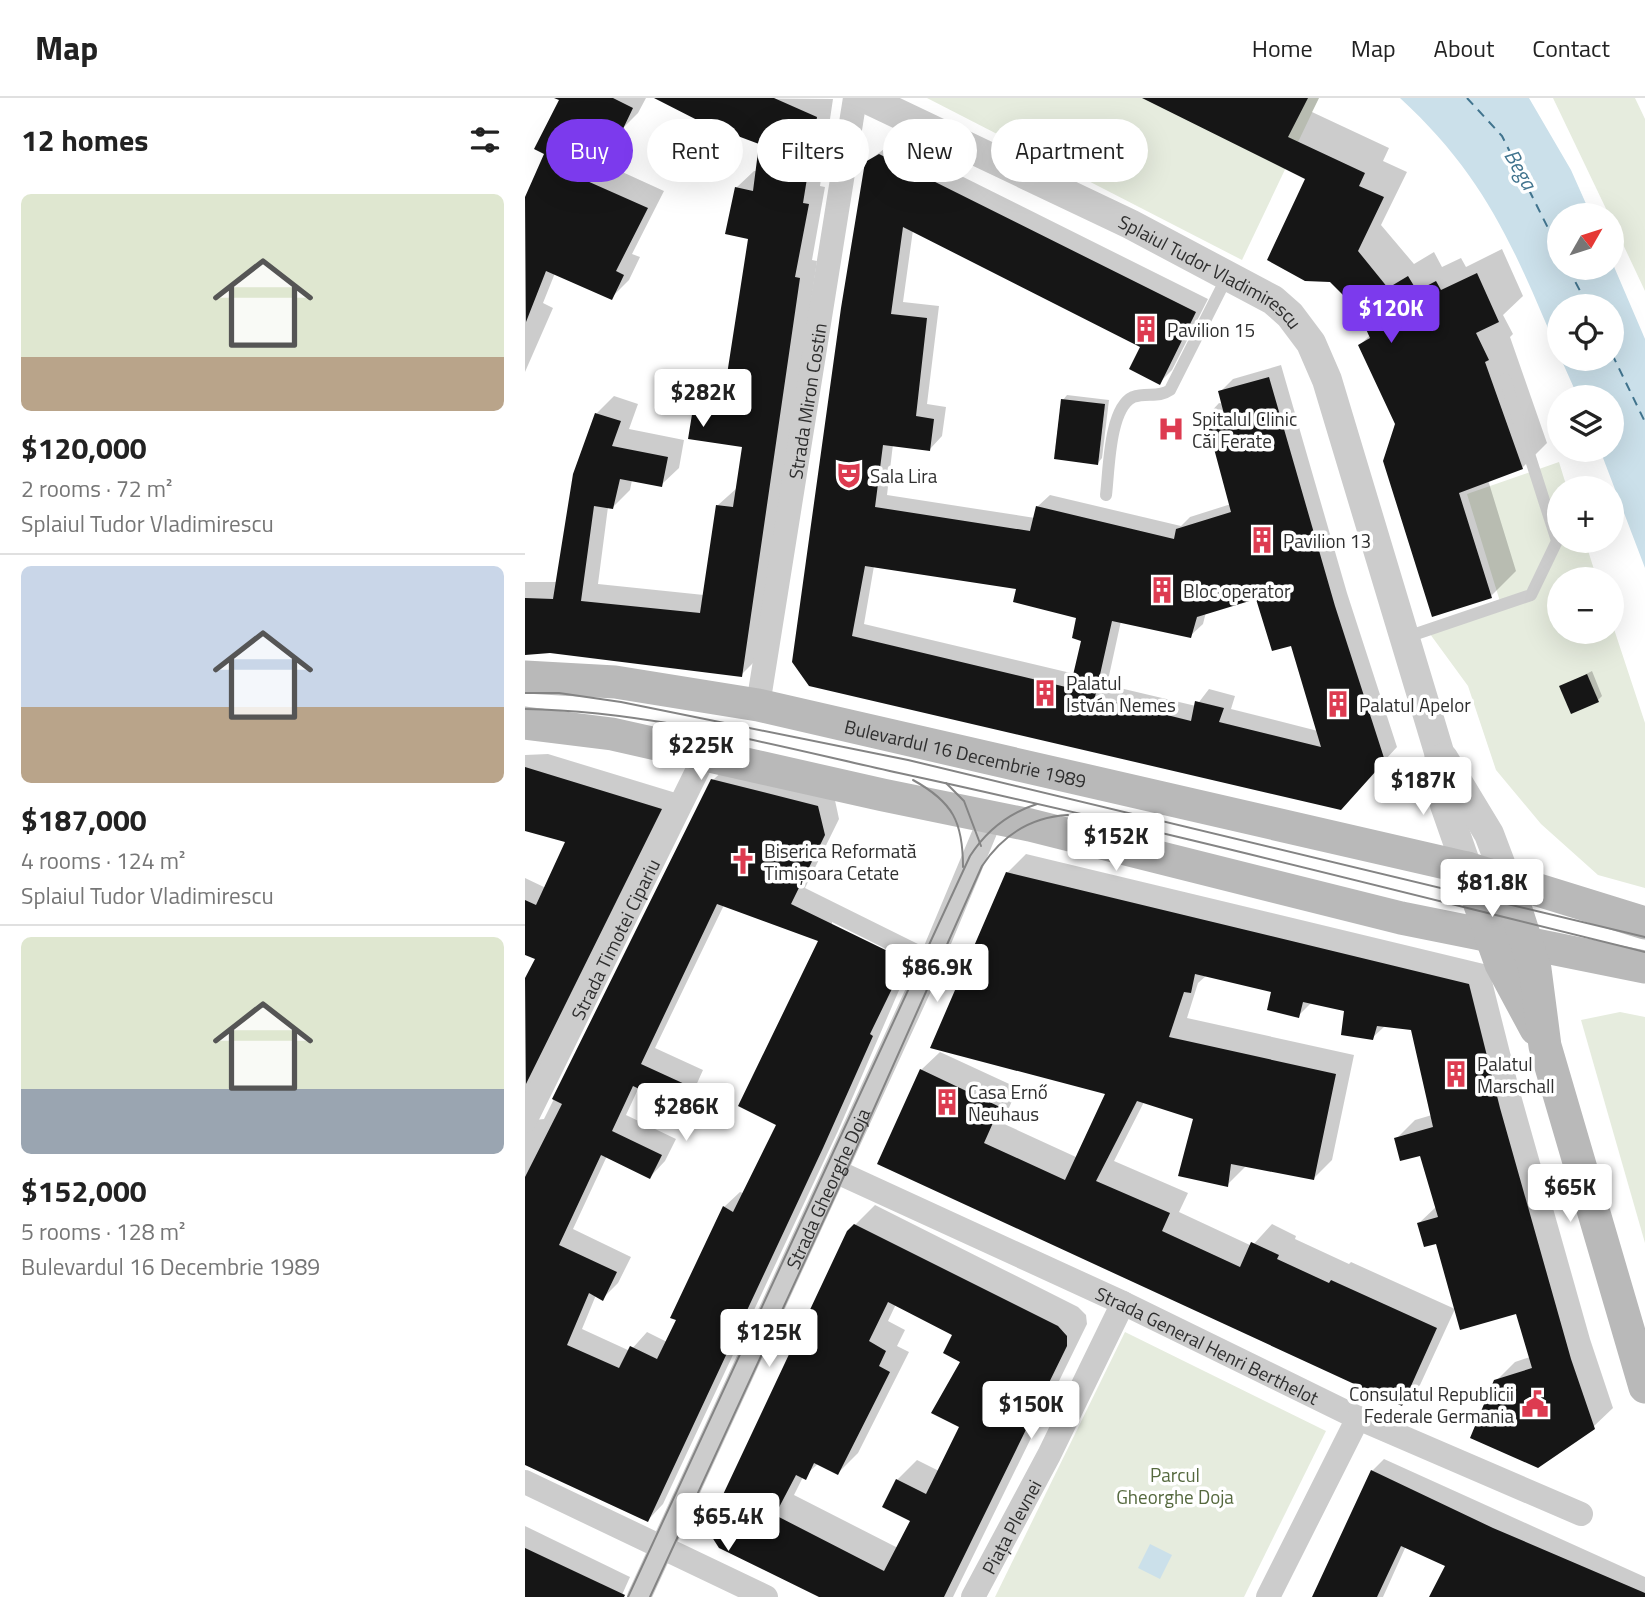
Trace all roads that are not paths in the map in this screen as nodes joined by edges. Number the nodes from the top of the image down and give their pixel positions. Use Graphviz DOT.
graph roads {
  1 [pos="855,98"];
  2 [pos="865,98"];
  3 [pos="1228,274"];
  4 [pos="1505,379"];
  5 [pos="1106,495"];
  6 [pos="1404,638"];
  7 [pos="525,677"];
  8 [pos="758,705"];
  9 [pos="525,723"];
  10 [pos="1439,752"];
  11 [pos="705,755"];
  12 [pos="991,817"];
  13 [pos="1467,868"];
  14 [pos="1506,879"];
  15 [pos="1645,923"];
  16 [pos="1489,934"];
  17 [pos="1528,942"];
  18 [pos="1645,967"];
  19 [pos="1545,1046"];
  20 [pos="525,1121"];
  21 [pos="835,1171"];
  22 [pos="1123,1303"];
  23 [pos="1645,1387"];
  24 [pos="1358,1418"];
  25 [pos="525,1482"];
  26 [pos="1581,1514"];
  27 [pos="666,1549"];
  28 [pos="639,1597"];
  29 [pos="766,1597"];
  30 [pos="973,1597"];
  31 [pos="1268,1597"];
  1 -- 8 [label="street, Strada Miron Costin"];
  2 -- 3 [label="street, Splaiul Tudor Vladimirescu"];
  3 -- 5 [label="lane"];
  3 -- 6 [label="street, Splaiul Tudor Vladimirescu"];
  4 -- 6 [label="lane"];
  6 -- 10 [label="street, Splaiul Tudor Vladimirescu"];
  7 -- 8 [label="main road, Bulevardul 16 Decembrie 1989"];
  8 -- 13 [label="main road, Bulevardul 16 Decembrie 1989"];
  9 -- 11 [label="main road"];
  10 -- 13 [label="street, Splaiul Tudor Vladimirescu"];
  10 -- 14 [label="street, Splaiul Tudor Vladimirescu"];
  11 -- 12 [label="main road"];
  11 -- 20 [label="street, Strada Timotei Cipariu"];
  12 -- 16 [label="main road"];
  12 -- 21 [label="street, Strada Gheorghe Doja"];
  13 -- 14 [label="main road, Bulevardul 16 Decembrie 1989"];
  13 -- 16 [label="main road, Splaiul Tudor Vladimirescu"];
  14 -- 15 [label="main road, Bulevardul 16 Decembrie 1989"];
  14 -- 17 [label="main road, Splaiul Tudor Vladimirescu"];
  16 -- 17 [label="main road"];
  16 -- 19 [label="main road, Splaiul Tudor Vladimirescu"];
  17 -- 18 [label="main road"];
  17 -- 19 [label="main road, Splaiul Tudor Vladimirescu"];
  19 -- 23 [label="main road, Splaiul Tudor Vladimirescu"];
  21 -- 22 [label="street, Strada General Henri Berthelot"];
  21 -- 27 [label="street, Strada Gheorghe Doja"];
  22 -- 24 [label="street, Strada General Henri Berthelot"];
  22 -- 30 [label="street, Piața Plevnei"];
  24 -- 26 [label="street, Strada General Henri Berthelot"];
  24 -- 31 [label="street"];
  25 -- 27 [label="street"];
  27 -- 28 [label="street, Strada Gheorghe Doja"];
  27 -- 29 [label="street"];
}
